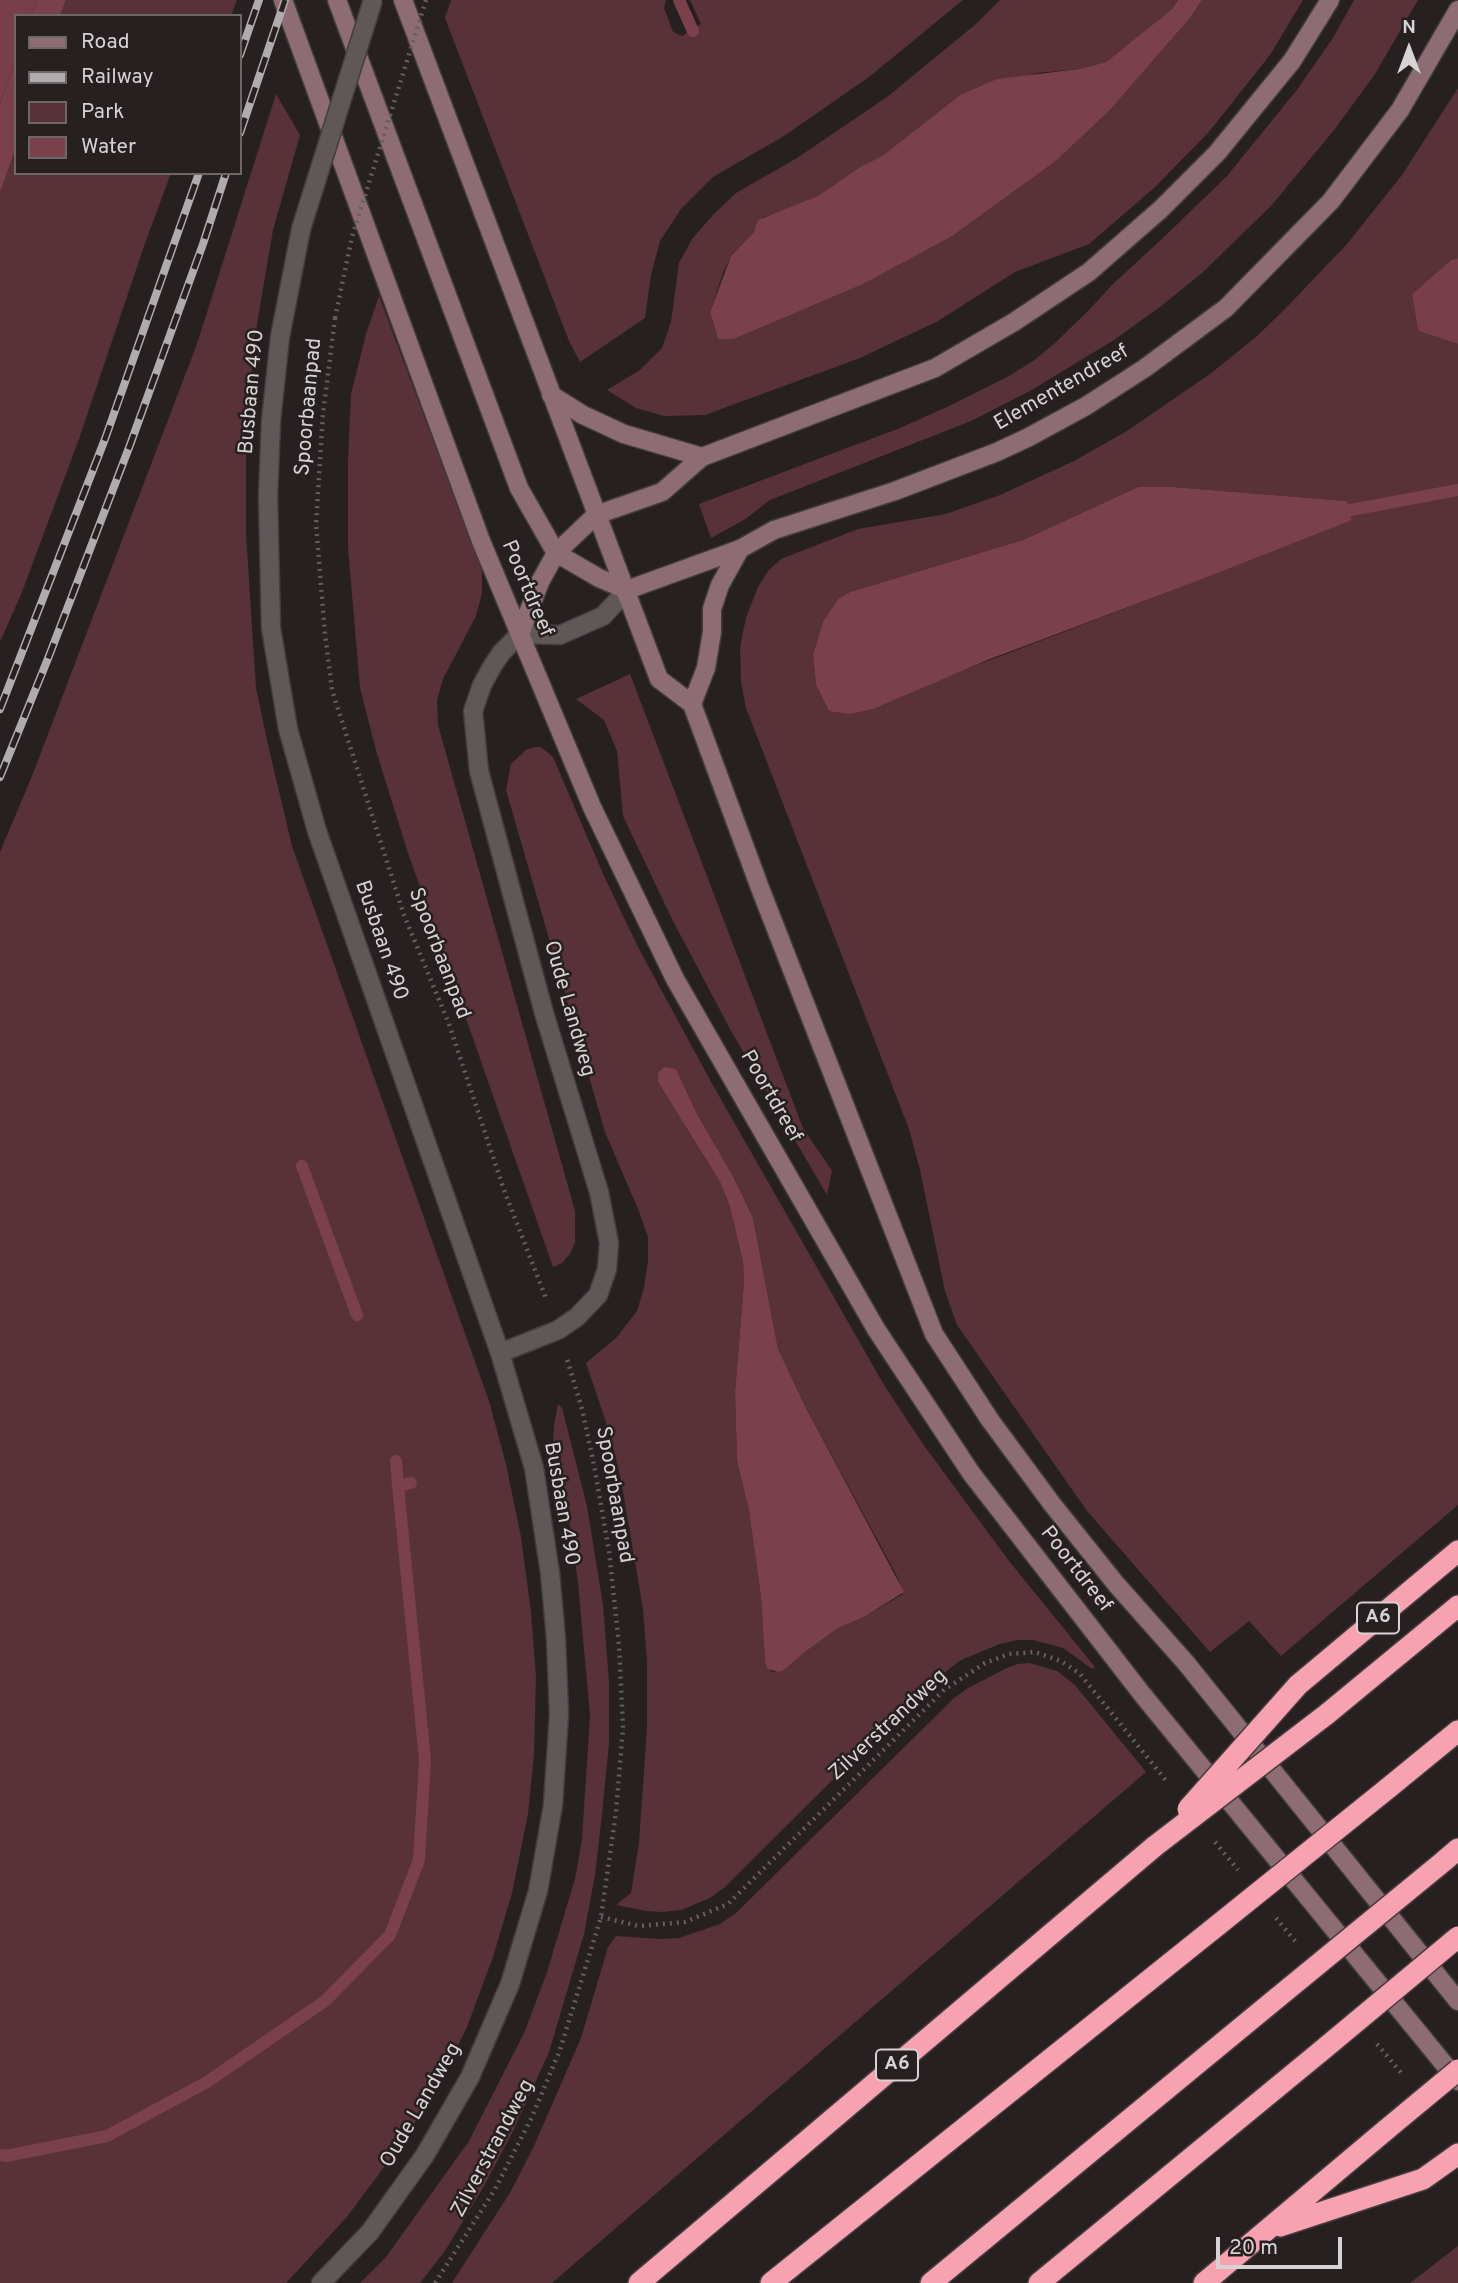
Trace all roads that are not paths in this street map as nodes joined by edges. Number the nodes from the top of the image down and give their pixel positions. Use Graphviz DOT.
graph roads {
  1 [pos="283,0"];
  2 [pos="337,0"];
  3 [pos="373,0"];
  4 [pos="403,0"];
  5 [pos="1330,0"];
  6 [pos="1458,10"];
  7 [pos="551,395"];
  8 [pos="702,457"];
  9 [pos="596,515"];
  10 [pos="740,549"];
  11 [pos="556,553"];
  12 [pos="627,590"];
  13 [pos="520,634"];
  14 [pos="692,704"];
  15 [pos="499,1353"];
  16 [pos="1458,1551"];
  17 [pos="1458,1606"];
  18 [pos="1458,1731"];
  19 [pos="1155,1846"];
  20 [pos="1451,1855"];
  21 [pos="537,1891"];
  22 [pos="1458,1937"];
  23 [pos="1458,2001"];
  24 [pos="1458,2070"];
  25 [pos="1458,2081"];
  26 [pos="1458,2154"];
  27 [pos="1269,2230"];
  28 [pos="321,2283"];
  29 [pos="639,2283"];
  30 [pos="771,2283"];
  31 [pos="932,2283"];
  32 [pos="1039,2283"];
  33 [pos="1204,2283"];
  1 -- 13 [label="main road, Poortdreef"];
  2 -- 11 [label="main road, Poortdreef"];
  3 -- 15 [label="lane, Busbaan 490, bridge"];
  4 -- 7 [label="main road"];
  5 -- 8 [label="main road"];
  6 -- 10 [label="main road, Elementendreef"];
  7 -- 8 [label="main road"];
  7 -- 9 [label="main road"];
  8 -- 9 [label="main road"];
  9 -- 11 [label="main road"];
  9 -- 12 [label="main road"];
  10 -- 12 [label="main road, Elementendreef"];
  10 -- 14 [label="main road"];
  11 -- 12 [label="main road"];
  11 -- 13 [label="main road"];
  12 -- 13 [label="lane"];
  12 -- 14 [label="main road"];
  13 -- 15 [label="lane, Oude Landweg"];
  13 -- 25 [label="main road, Poortdreef"];
  14 -- 23 [label="main road, Poortdreef"];
  15 -- 21 [label="lane, Busbaan 490"];
  16 -- 19 [label="highway, A6, bridge"];
  17 -- 19 [label="highway, A6, bridge"];
  18 -- 30 [label="highway, bridge"];
  19 -- 29 [label="highway, A6"];
  20 -- 31 [label="highway, bridge"];
  21 -- 28 [label="lane, Oude Landweg"];
  22 -- 32 [label="highway, bridge"];
  24 -- 27 [label="highway, bridge"];
  26 -- 27 [label="highway"];
  27 -- 33 [label="highway"];
}
